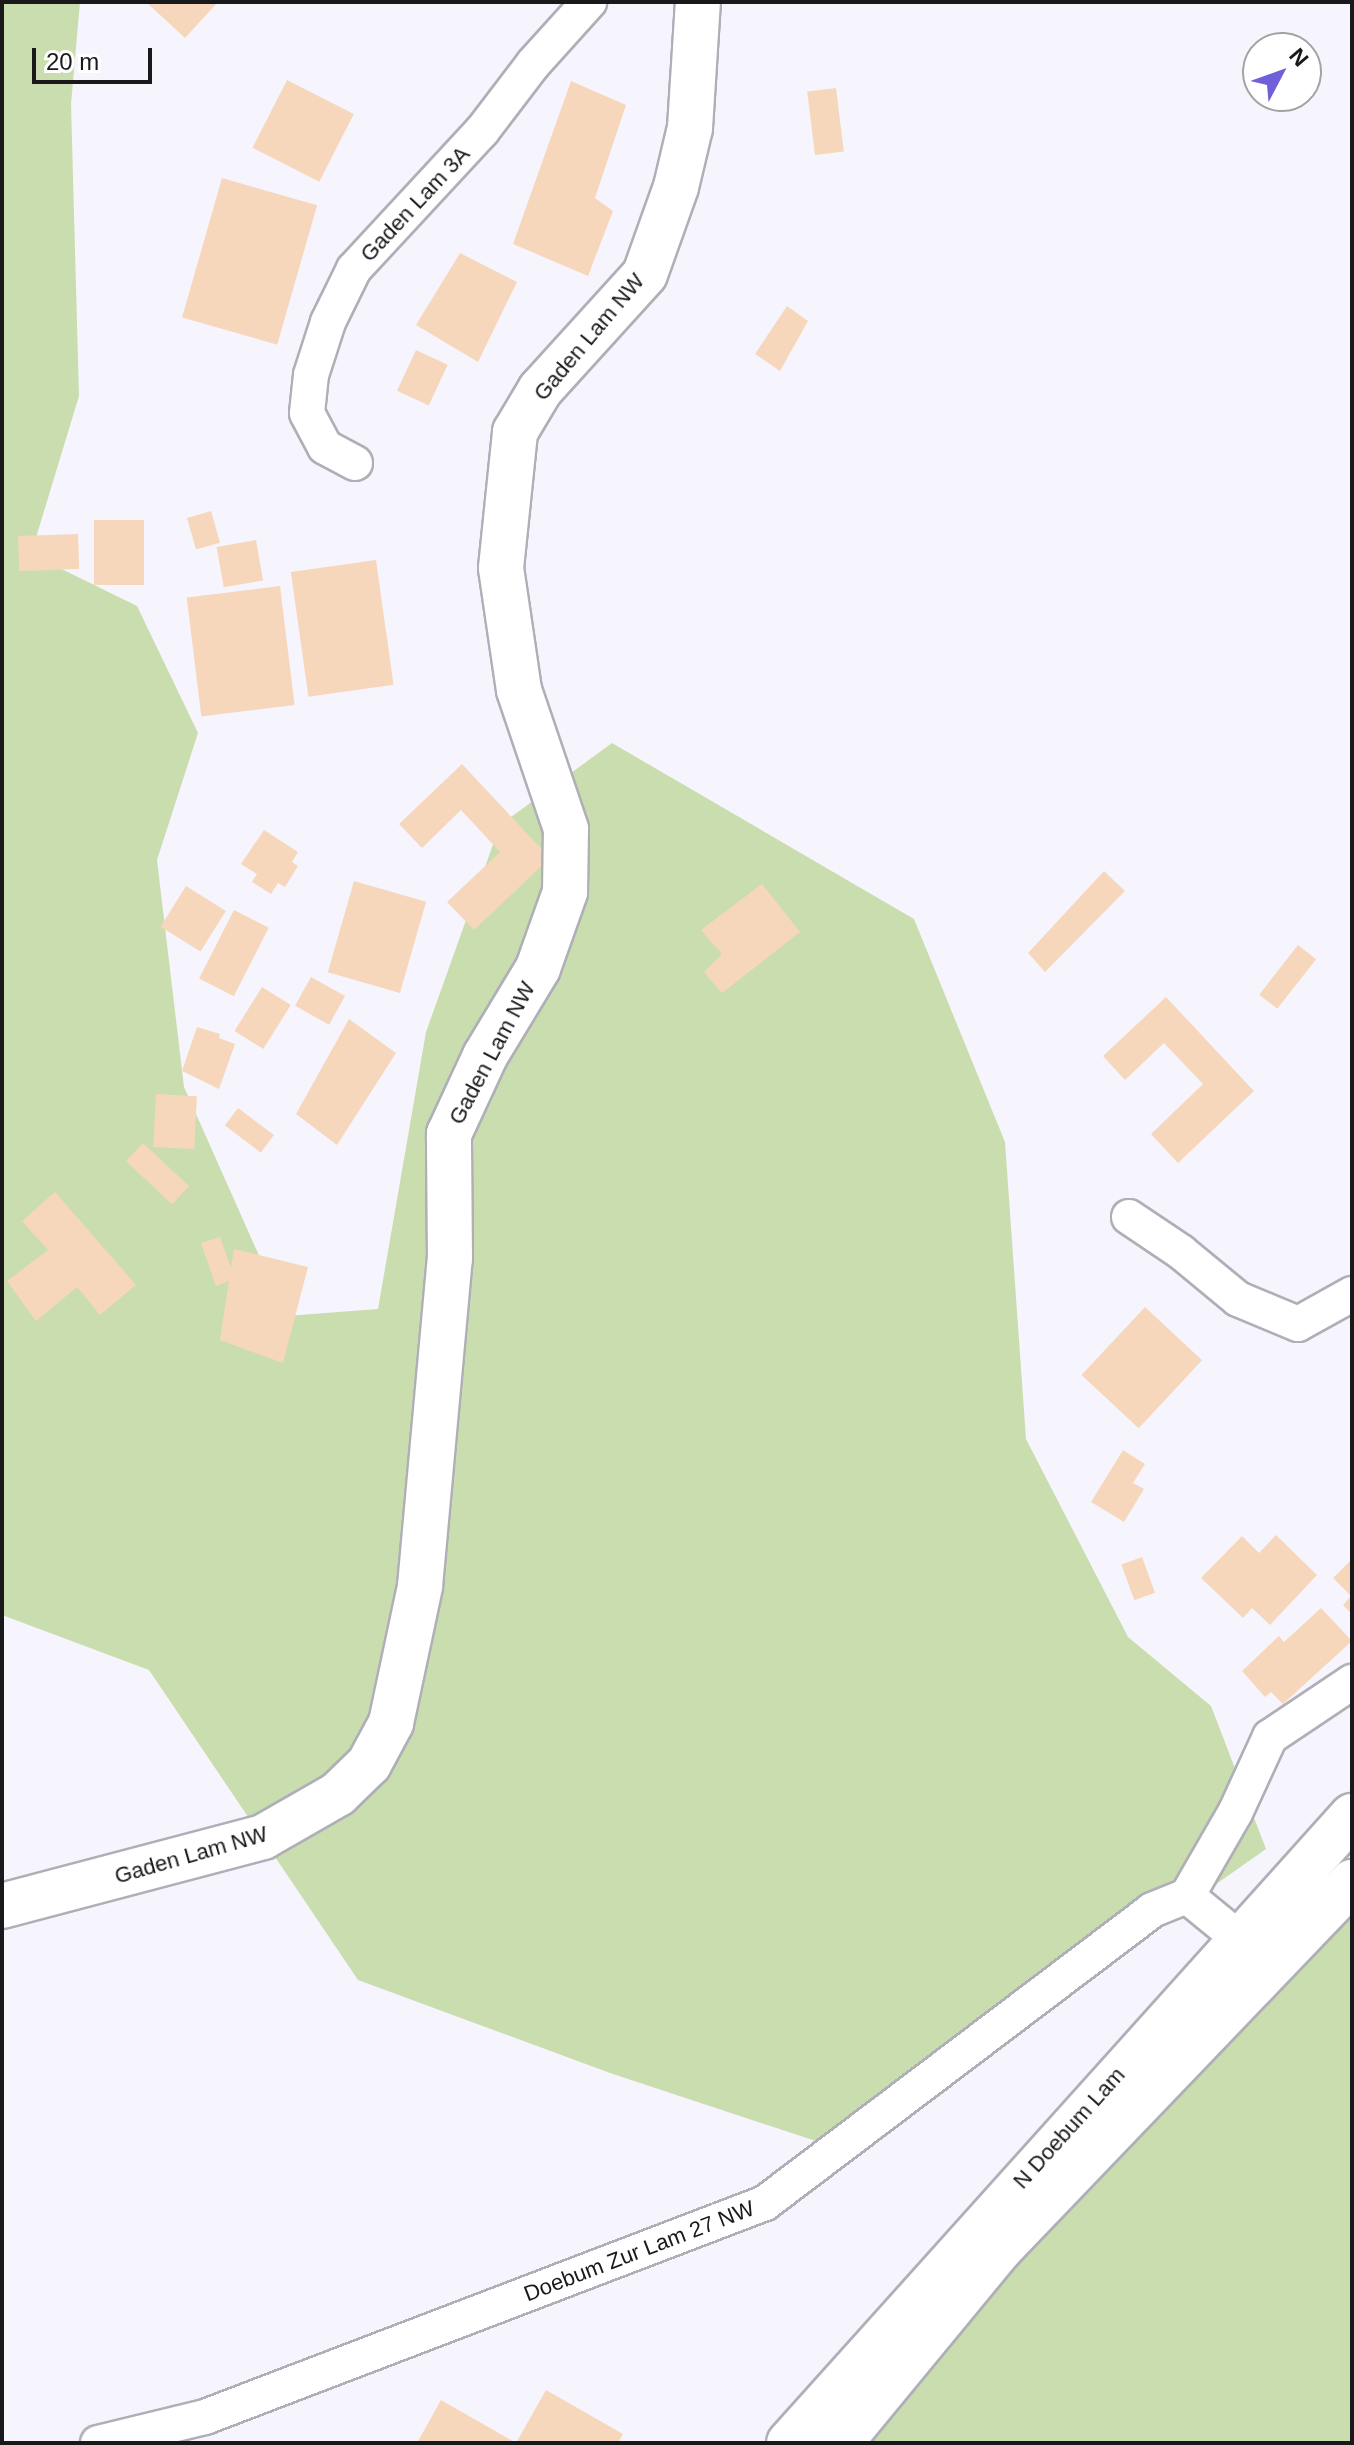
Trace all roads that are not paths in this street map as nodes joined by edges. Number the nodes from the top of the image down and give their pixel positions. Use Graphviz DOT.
graph roads {
  1 [pos="589,2"];
  2 [pos="698,2"];
  3 [pos="355,463"];
  4 [pos="1129,1217"];
  5 [pos="1352,1294"];
  6 [pos="1352,1682"];
  7 [pos="1352,1816"];
  8 [pos="1352,1882"];
  9 [pos="1187,1896"];
  10 [pos="2,1906"];
  11 [pos="1256,1952"];
  12 [pos="98,2443"];
  13 [pos="789,2443"];
  14 [pos="840,2443"];
  1 -- 3 [label="street, Gaden Lam 3A"];
  2 -- 10 [label="main road, Gaden Lam NW"];
  4 -- 5 [label="street"];
  6 -- 9 [label="street"];
  7 -- 11 [label="main road, N Doebum Lam"];
  8 -- 11 [label="main road, N Doebum Lam"];
  9 -- 11 [label="street"];
  9 -- 12 [label="street, Doebum Zur Lam 27 NW"];
  11 -- 13 [label="main road, N Doebum Lam"];
  11 -- 14 [label="main road, N Doebum Lam"];
}
